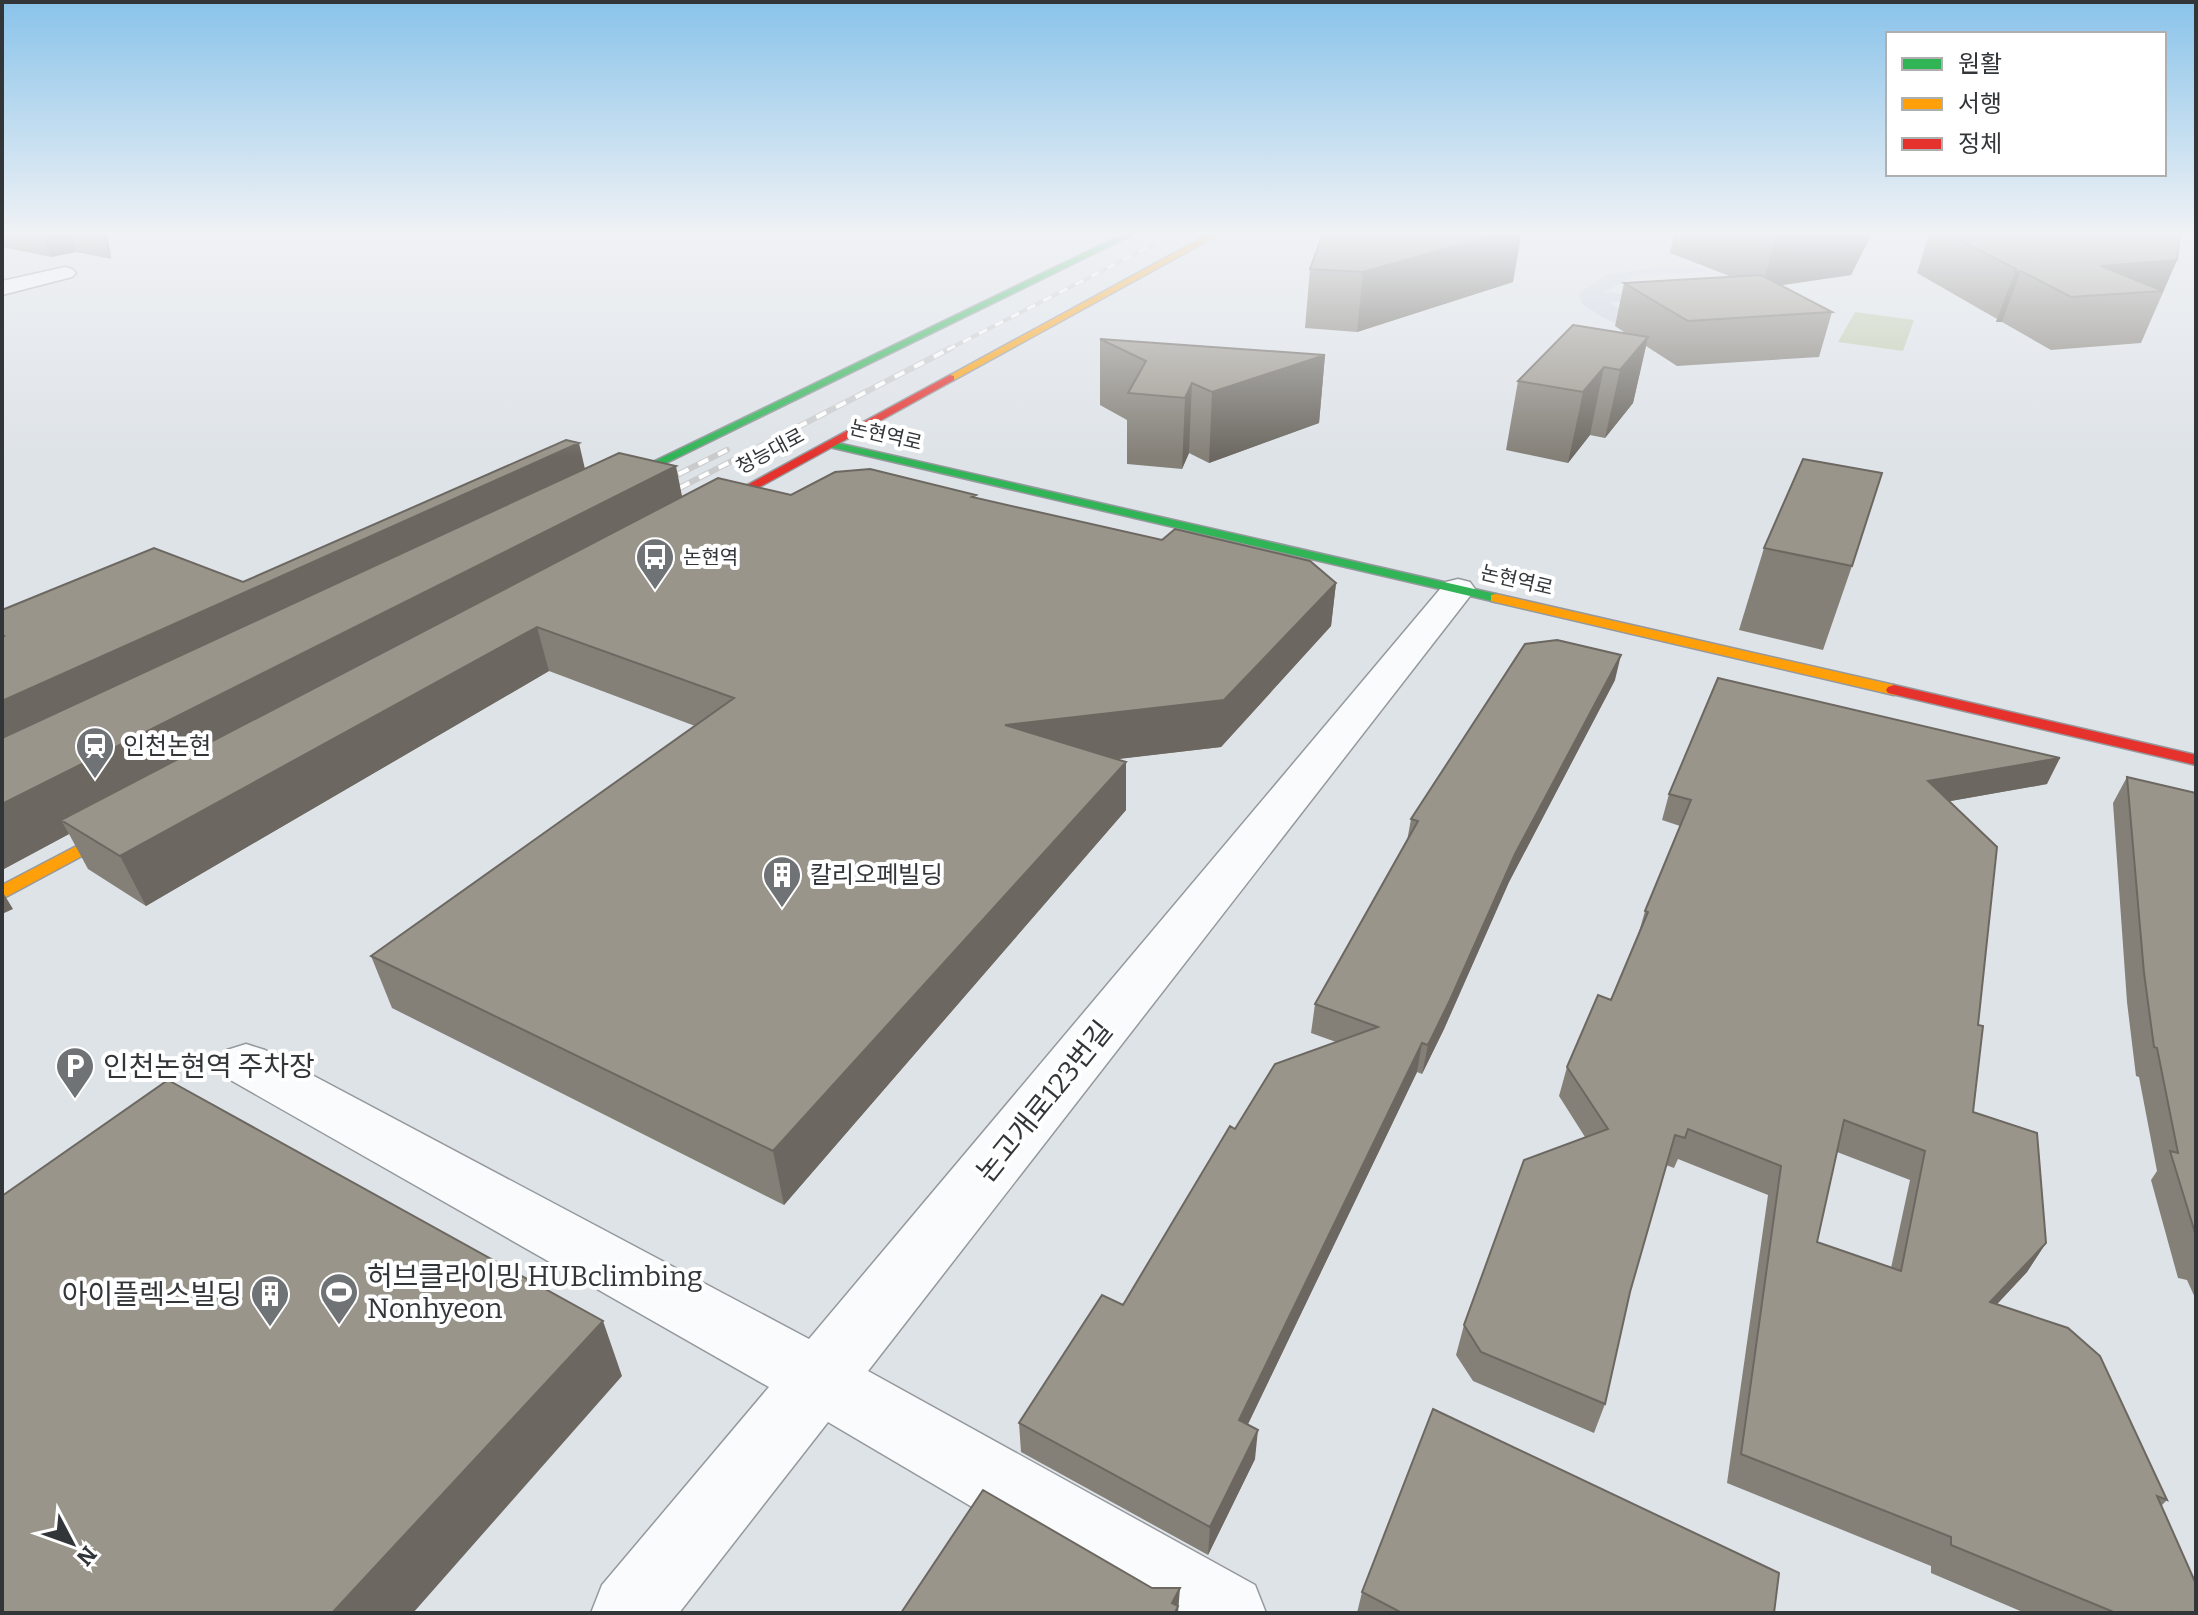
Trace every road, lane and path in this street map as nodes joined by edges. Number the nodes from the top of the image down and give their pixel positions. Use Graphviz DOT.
graph roads {
  1 [pos="980,306"];
  2 [pos="1082,306"];
  3 [pos="829,444"];
  4 [pos="590,495"];
  5 [pos="688,520"];
  6 [pos="1458,589"];
  7 [pos="2196,760"];
  8 [pos="142,817"];
  9 [pos="2,893"];
  10 [pos="246,1064"];
  11 [pos="819,1380"];
  12 [pos="630,1613"];
  13 [pos="1227,1613"];
  1 -- 4 [label="main road, 청능대로"];
  2 -- 3 [label="main road, 청능대로"];
  3 -- 5 [label="main road, 청능대로"];
  3 -- 6 [label="main road, 논현역로"];
  6 -- 7 [label="main road, 논현역로"];
  6 -- 11 [label="street, 논고개로123번길"];
  8 -- 9 [label="main road"];
  10 -- 11 [label="street"];
  11 -- 12 [label="street, 논고개로123번길"];
  11 -- 13 [label="street"];
}
